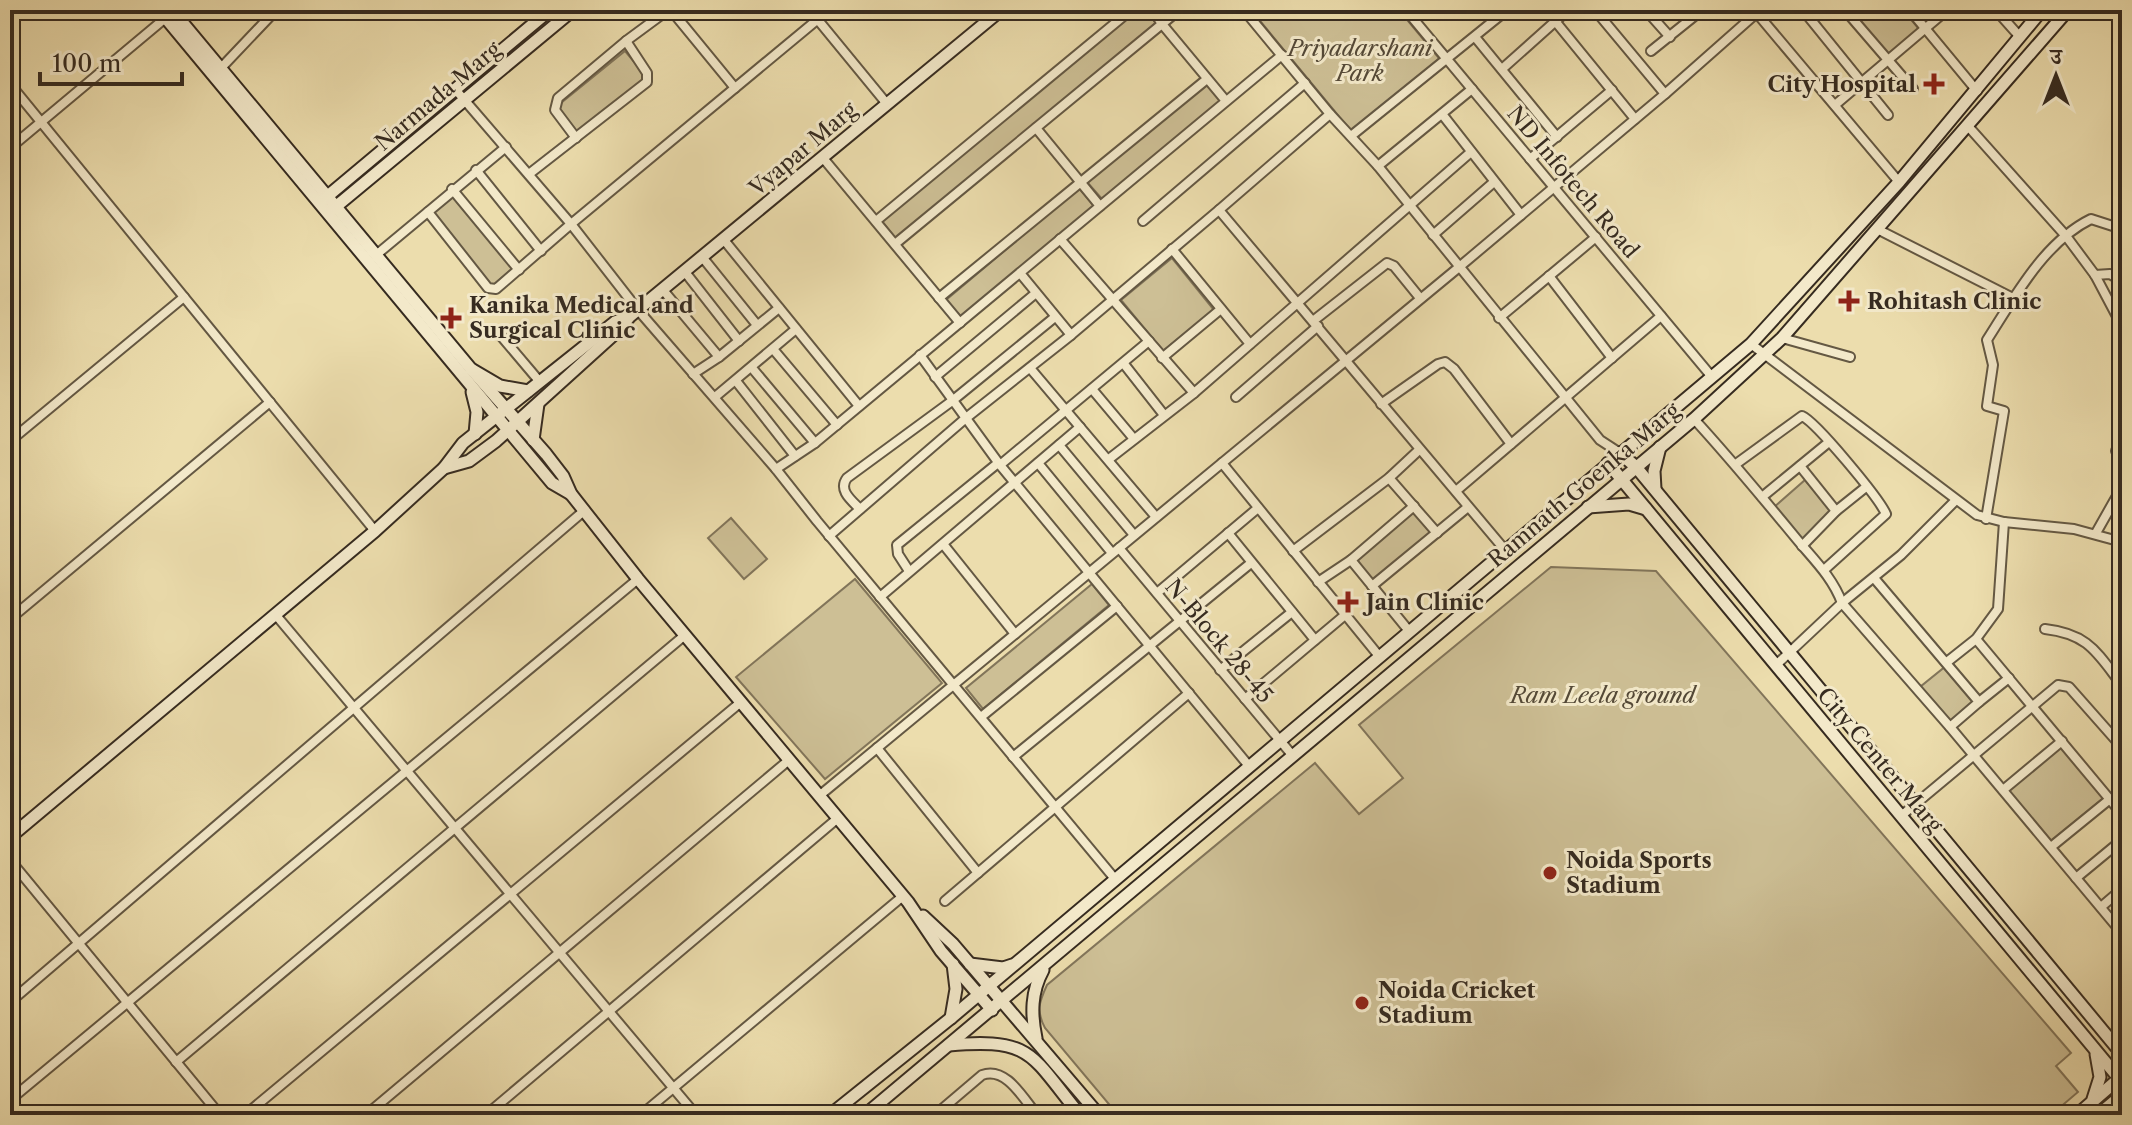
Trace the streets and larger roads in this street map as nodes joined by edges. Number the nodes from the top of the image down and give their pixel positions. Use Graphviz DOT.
graph roads {
  1 [pos="190,10"];
  2 [pos="276,10"];
  3 [pos="550,10"];
  4 [pos="573,10"];
  5 [pos="669,10"];
  6 [pos="829,10"];
  7 [pos="1001,10"];
  8 [pos="1131,10"];
  9 [pos="1153,10"];
  10 [pos="1179,10"];
  11 [pos="1244,10"];
  12 [pos="1406,10"];
  13 [pos="1507,10"];
  14 [pos="1568,10"];
  15 [pos="1595,10"];
  16 [pos="1646,10"];
  17 [pos="1702,10"];
  18 [pos="1803,10"];
  19 [pos="1845,10"];
  20 [pos="1910,10"];
  21 [pos="1947,10"];
  22 [pos="1996,10"];
  23 [pos="2068,10"];
  24 [pos="1758,11"];
  25 [pos="168,12"];
  26 [pos="2038,15"];
  27 [pos="818,20"];
  28 [pos="182,21"];
  29 [pos="1555,21"];
  30 [pos="1162,24"];
  31 [pos="1925,29"];
  32 [pos="2049,32"];
  33 [pos="1475,37"];
  34 [pos="1670,37"];
  35 [pos="2020,37"];
  36 [pos="626,41"];
  37 [pos="1651,51"];
  38 [pos="1282,55"];
  39 [pos="1448,60"];
  40 [pos="1888,61"];
  41 [pos="221,68"];
  42 [pos="1502,69"];
  43 [pos="1207,79"];
  44 [pos="1862,82"];
  45 [pos="1305,83"];
  46 [pos="10,84"];
  47 [pos="735,88"];
  48 [pos="455,89"];
  49 [pos="1472,89"];
  50 [pos="1913,89"];
  51 [pos="1612,90"];
  52 [pos="1977,91"];
  53 [pos="1665,94"];
  54 [pos="465,100"];
  55 [pos="1226,101"];
  56 [pos="887,104"];
  57 [pos="1835,105"];
  58 [pos="1330,114"];
  59 [pos="1442,114"];
  60 [pos="1888,115"];
  61 [pos="1635,119"];
  62 [pos="41,122"];
  63 [pos="1967,125"];
  64 [pos="1036,128"];
  65 [pos="1351,136"];
  66 [pos="1557,137"];
  67 [pos="576,138"];
  68 [pos="506,147"];
  69 [pos="10,148"];
  70 [pos="1471,152"];
  71 [pos="823,158"];
  72 [pos="1530,159"];
  73 [pos="1378,166"];
  74 [pos="476,170"];
  75 [pos="529,174"];
  76 [pos="1081,182"];
  77 [pos="1494,182"];
  78 [pos="1899,182"];
  79 [pos="1554,187"];
  80 [pos="452,189"];
  81 [pos="324,199"];
  82 [pos="1100,206"];
  83 [pos="1410,206"];
  84 [pos="332,210"];
  85 [pos="1219,210"];
  86 [pos="428,212"];
  87 [pos="1521,215"];
  88 [pos="876,221"];
  89 [pos="1143,221"];
  90 [pos="571,224"];
  91 [pos="2122,229"];
  92 [pos="1879,230"];
  93 [pos="1433,235"];
  94 [pos="2066,236"];
  95 [pos="1596,237"];
  96 [pos="1060,239"];
  97 [pos="724,240"];
  98 [pos="895,244"];
  99 [pos="1172,249"];
  100 [pos="541,251"];
  101 [pos="376,255"];
  102 [pos="703,258"];
  103 [pos="1458,268"];
  104 [pos="519,270"];
  105 [pos="685,272"];
  106 [pos="1020,273"];
  107 [pos="2095,275"];
  108 [pos="1549,276"];
  109 [pos="2122,281"];
  110 [pos="663,290"];
  111 [pos="1036,293"];
  112 [pos="184,297"];
  113 [pos="939,298"];
  114 [pos="1420,298"];
  115 [pos="2013,298"];
  116 [pos="1112,300"];
  117 [pos="1298,303"];
  118 [pos="779,308"];
  119 [pos="1221,309"];
  120 [pos="634,314"];
  121 [pos="1661,316"];
  122 [pos="1055,317"];
  123 [pos="1499,318"];
  124 [pos="960,323"];
  125 [pos="1316,324"];
  126 [pos="757,325"];
  127 [pos="2122,326"];
  128 [pos="796,329"];
  129 [pos="496,330"];
  130 [pos="1071,335"];
  131 [pos="1782,338"];
  132 [pos="739,341"];
  133 [pos="1149,341"];
  134 [pos="1250,344"];
  135 [pos="1751,344"];
  136 [pos="773,349"];
  137 [pos="1766,354"];
  138 [pos="920,355"];
  139 [pos="719,357"];
  140 [pos="1850,357"];
  141 [pos="1162,358"];
  142 [pos="1612,358"];
  143 [pos="1346,360"];
  144 [pos="1124,364"];
  145 [pos="752,368"];
  146 [pos="1030,368"];
  147 [pos="471,369"];
  148 [pos="693,374"];
  149 [pos="935,377"];
  150 [pos="1712,377"];
  151 [pos="736,381"];
  152 [pos="540,382"];
  153 [pos="471,385"];
  154 [pos="1092,389"];
  155 [pos="528,391"];
  156 [pos="1194,393"];
  157 [pos="715,397"];
  158 [pos="1236,397"];
  159 [pos="1565,398"];
  160 [pos="952,401"];
  161 [pos="270,402"];
  162 [pos="538,404"];
  163 [pos="1381,404"];
  164 [pos="859,406"];
  165 [pos="1067,411"];
  166 [pos="502,414"];
  167 [pos="1164,415"];
  168 [pos="966,418"];
  169 [pos="1694,419"];
  170 [pos="837,425"];
  171 [pos="513,426"];
  172 [pos="1080,427"];
  173 [pos="475,434"];
  174 [pos="2122,436"];
  175 [pos="1134,439"];
  176 [pos="10,441"];
  177 [pos="496,441"];
  178 [pos="1829,442"];
  179 [pos="815,443"];
  180 [pos="528,444"];
  181 [pos="1511,444"];
  182 [pos="1604,444"];
  183 [pos="1059,445"];
  184 [pos="1660,446"];
  185 [pos="1419,450"];
  186 [pos="2116,451"];
  187 [pos="1620,453"];
  188 [pos="795,456"];
  189 [pos="1109,459"];
  190 [pos="1038,463"];
  191 [pos="1222,463"];
  192 [pos="1608,463"];
  193 [pos="999,464"];
  194 [pos="1736,464"];
  195 [pos="1800,466"];
  196 [pos="1636,467"];
  197 [pos="444,468"];
  198 [pos="776,469"];
  199 [pos="1389,478"];
  200 [pos="1622,479"];
  201 [pos="1014,483"];
  202 [pos="1866,487"];
  203 [pos="2122,487"];
  204 [pos="1456,491"];
  205 [pos="1656,491"];
  206 [pos="1762,497"];
  207 [pos="1955,501"];
  208 [pos="1414,506"];
  209 [pos="1468,507"];
  210 [pos="1588,507"];
  211 [pos="1258,508"];
  212 [pos="860,509"];
  213 [pos="1646,509"];
  214 [pos="585,510"];
  215 [pos="1836,511"];
  216 [pos="1156,517"];
  217 [pos="1986,519"];
  218 [pos="2004,522"];
  219 [pos="375,531"];
  220 [pos="1228,533"];
  221 [pos="1437,533"];
  222 [pos="2096,533"];
  223 [pos="1134,535"];
  224 [pos="829,536"];
  225 [pos="2122,542"];
  226 [pos="943,544"];
  227 [pos="1802,546"];
  228 [pos="1505,550"];
  229 [pos="1116,551"];
  230 [pos="1293,551"];
  231 [pos="1351,560"];
  232 [pos="1251,563"];
  233 [pos="1824,570"];
  234 [pos="909,571"];
  235 [pos="1090,572"];
  236 [pos="1874,578"];
  237 [pos="638,579"];
  238 [pos="1318,582"];
  239 [pos="1372,586"];
  240 [pos="1157,593"];
  241 [pos="880,597"];
  242 [pos="1842,603"];
  243 [pos="1117,606"];
  244 [pos="1292,612"];
  245 [pos="275,614"];
  246 [pos="1345,615"];
  247 [pos="10,619"];
  248 [pos="1181,622"];
  249 [pos="2045,629"];
  250 [pos="1409,631"];
  251 [pos="1015,634"];
  252 [pos="685,635"];
  253 [pos="1976,639"];
  254 [pos="1315,640"];
  255 [pos="1151,647"];
  256 [pos="1790,653"];
  257 [pos="1379,656"];
  258 [pos="1947,662"];
  259 [pos="1776,665"];
  260 [pos="1220,670"];
  261 [pos="2009,678"];
  262 [pos="954,685"];
  263 [pos="2122,685"];
  264 [pos="1189,693"];
  265 [pos="1245,699"];
  266 [pos="741,702"];
  267 [pos="1979,702"];
  268 [pos="2033,707"];
  269 [pos="354,708"];
  270 [pos="981,717"];
  271 [pos="1950,727"];
  272 [pos="1279,741"];
  273 [pos="2062,741"];
  274 [pos="2122,747"];
  275 [pos="877,748"];
  276 [pos="1293,756"];
  277 [pos="1974,756"];
  278 [pos="1013,757"];
  279 [pos="789,760"];
  280 [pos="1249,766"];
  281 [pos="407,771"];
  282 [pos="2003,790"];
  283 [pos="819,796"];
  284 [pos="2110,799"];
  285 [pos="1915,805"];
  286 [pos="1055,807"];
  287 [pos="2122,814"];
  288 [pos="1901,816"];
  289 [pos="838,818"];
  290 [pos="455,828"];
  291 [pos="10,837"];
  292 [pos="2122,840"];
  293 [pos="2051,847"];
  294 [pos="10,860"];
  295 [pos="978,873"];
  296 [pos="2076,878"];
  297 [pos="1115,879"];
  298 [pos="2122,889"];
  299 [pos="510,894"];
  300 [pos="905,899"];
  301 [pos="945,901"];
  302 [pos="2101,907"];
  303 [pos="2122,933"];
  304 [pos="79,943"];
  305 [pos="560,953"];
  306 [pos="952,964"];
  307 [pos="970,964"];
  308 [pos="1013,965"];
  309 [pos="1045,966"];
  310 [pos="984,990"];
  311 [pos="1002,1001"];
  312 [pos="10,1002"];
  313 [pos="128,1003"];
  314 [pos="992,1010"];
  315 [pos="609,1011"];
  316 [pos="951,1018"];
  317 [pos="1037,1042"];
  318 [pos="949,1045"];
  319 [pos="2096,1051"];
  320 [pos="2122,1054"];
  321 [pos="176,1062"];
  322 [pos="2121,1079"];
  323 [pos="673,1088"];
  324 [pos="2122,1095"];
  325 [pos="10,1100"];
  326 [pos="2091,1103"];
  327 [pos="2122,1110"];
  328 [pos="2101,1112"];
  329 [pos="220,1115"];
  330 [pos="245,1115"];
  331 [pos="366,1115"];
  332 [pos="486,1115"];
  333 [pos="641,1115"];
  334 [pos="696,1115"];
  335 [pos="830,1115"];
  336 [pos="865,1115"];
  337 [pos="935,1115"];
  338 [pos="1037,1115"];
  339 [pos="1080,1115"];
  340 [pos="1099,1115"];
  341 [pos="2077,1115"];
  1 -- 28 [label="street"];
  2 -- 41 [label="street"];
  3 -- 48 [label="street, Narmada Marg"];
  4 -- 54 [label="street, Narmada Marg"];
  5 -- 36 [label="street"];
  5 -- 47 [label="street"];
  6 -- 27 [label="street"];
  7 -- 56 [label="street, Vyapar Marg"];
  8 -- 88 [label="street"];
  9 -- 30 [label="street"];
  10 -- 30 [label="street"];
  11 -- 38 [label="street"];
  12 -- 39 [label="street, ND Infotech Road"];
  13 -- 33 [label="street"];
  14 -- 29 [label="street"];
  15 -- 53 [label="street"];
  16 -- 34 [label="street"];
  17 -- 34 [label="street"];
  18 -- 44 [label="street"];
  19 -- 40 [label="street"];
  20 -- 31 [label="street"];
  21 -- 31 [label="street"];
  22 -- 35 [label="street"];
  23 -- 32 [label="street, Ramnath Goenka Marg"];
  24 -- 53 [label="street"];
  24 -- 57 [label="street"];
  25 -- 28 [label="street"];
  25 -- 62 [label="street"];
  25 -- 81 [label="street"];
  26 -- 32 [label="street"];
  26 -- 35 [label="street, Ramnath Goenka Marg"];
  27 -- 47 [label="street"];
  27 -- 56 [label="street"];
  28 -- 41 [label="street"];
  29 -- 42 [label="street"];
  29 -- 51 [label="street"];
  30 -- 43 [label="street"];
  30 -- 64 [label="street"];
  31 -- 40 [label="street"];
  31 -- 52 [label="street"];
  32 -- 63 [label="street, Ramnath Goenka Marg"];
  33 -- 39 [label="street"];
  33 -- 42 [label="street"];
  34 -- 37 [label="street"];
  35 -- 52 [label="street, Ramnath Goenka Marg"];
  36 -- 67 [label="street"];
  36 -- 67 [label="street"];
  38 -- 45 [label="street"];
  38 -- 55 [label="street"];
  39 -- 49 [label="street, ND Infotech Road"];
  39 -- 65 [label="street"];
  40 -- 44 [label="street"];
  40 -- 50 [label="street"];
  41 -- 81 [label="street"];
  42 -- 66 [label="street"];
  43 -- 55 [label="street"];
  43 -- 76 [label="street"];
  44 -- 57 [label="street"];
  44 -- 60 [label="street"];
  45 -- 58 [label="street"];
  45 -- 89 [label="street"];
  46 -- 62 [label="street"];
  47 -- 90 [label="street"];
  48 -- 54 [label="street"];
  48 -- 81 [label="street, Narmada Marg"];
  49 -- 59 [label="street"];
  49 -- 72 [label="street, ND Infotech Road"];
  51 -- 61 [label="street"];
  51 -- 66 [label="street"];
  52 -- 78 [label="street, Ramnath Goenka Marg"];
  53 -- 61 [label="street"];
  54 -- 68 [label="street"];
  54 -- 84 [label="street, Narmada Marg"];
  55 -- 82 [label="street"];
  56 -- 71 [label="street, Vyapar Marg"];
  57 -- 78 [label="street"];
  58 -- 65 [label="street"];
  58 -- 85 [label="street"];
  59 -- 70 [label="street"];
  59 -- 73 [label="street"];
  61 -- 79 [label="street"];
  62 -- 69 [label="street"];
  62 -- 112 [label="street"];
  63 -- 92 [label="street, Ramnath Goenka Marg"];
  63 -- 94 [label="street"];
  64 -- 76 [label="street"];
  64 -- 98 [label="street"];
  65 -- 73 [label="street"];
  66 -- 72 [label="street"];
  67 -- 75 [label="street"];
  68 -- 74 [label="street"];
  68 -- 75 [label="street"];
  70 -- 77 [label="street"];
  70 -- 83 [label="street"];
  71 -- 88 [label="street"];
  71 -- 97 [label="street, Vyapar Marg"];
  72 -- 79 [label="street, ND Infotech Road"];
  73 -- 83 [label="street"];
  74 -- 80 [label="street"];
  74 -- 100 [label="street"];
  75 -- 90 [label="street"];
  76 -- 82 [label="street"];
  76 -- 113 [label="street"];
  77 -- 87 [label="street"];
  77 -- 93 [label="street"];
  78 -- 135 [label="street, Ramnath Goenka Marg"];
  79 -- 87 [label="street"];
  79 -- 95 [label="street, ND Infotech Road"];
  80 -- 86 [label="street"];
  80 -- 104 [label="street"];
  81 -- 84 [label="street"];
  82 -- 96 [label="street"];
  83 -- 93 [label="street"];
  83 -- 117 [label="street"];
  84 -- 101 [label="street"];
  84 -- 153 [label="street"];
  85 -- 99 [label="street"];
  85 -- 117 [label="street"];
  86 -- 101 [label="street"];
  86 -- 104 [label="street"];
  87 -- 103 [label="street"];
  88 -- 98 [label="street"];
  90 -- 100 [label="street"];
  90 -- 120 [label="street"];
  91 -- 94 [label="street"];
  92 -- 115 [label="street"];
  92 -- 131 [label="street, Ramnath Goenka Marg"];
  93 -- 103 [label="street"];
  94 -- 107 [label="street"];
  94 -- 115 [label="street"];
  95 -- 108 [label="street"];
  95 -- 121 [label="street, ND Infotech Road"];
  96 -- 106 [label="street"];
  96 -- 116 [label="street"];
  97 -- 102 [label="street, Vyapar Marg"];
  97 -- 118 [label="street"];
  98 -- 113 [label="street"];
  99 -- 116 [label="street"];
  99 -- 119 [label="street"];
  100 -- 104 [label="street"];
  101 -- 147 [label="street"];
  102 -- 105 [label="street, Vyapar Marg"];
  102 -- 126 [label="street"];
  103 -- 114 [label="street"];
  103 -- 123 [label="street"];
  105 -- 110 [label="street, Vyapar Marg"];
  105 -- 132 [label="street"];
  106 -- 111 [label="street"];
  106 -- 124 [label="street"];
  107 -- 109 [label="street"];
  107 -- 127 [label="street"];
  108 -- 123 [label="street"];
  108 -- 142 [label="street"];
  110 -- 120 [label="street, Vyapar Marg"];
  110 -- 139 [label="street"];
  111 -- 122 [label="street"];
  111 -- 149 [label="street"];
  112 -- 161 [label="street"];
  112 -- 176 [label="street"];
  113 -- 124 [label="street"];
  114 -- 125 [label="street"];
  114 -- 143 [label="street"];
  115 -- 217 [label="street"];
  116 -- 130 [label="street"];
  116 -- 133 [label="street"];
  117 -- 125 [label="street"];
  117 -- 134 [label="street"];
  118 -- 126 [label="street"];
  118 -- 128 [label="street"];
  119 -- 134 [label="street"];
  119 -- 141 [label="street"];
  120 -- 148 [label="street"];
  120 -- 152 [label="street, Vyapar Marg"];
  120 -- 162 [label="street, Vyapar Marg"];
  121 -- 142 [label="street"];
  121 -- 150 [label="street, ND Infotech Road"];
  122 -- 130 [label="street"];
  122 -- 160 [label="street"];
  123 -- 159 [label="street"];
  124 -- 138 [label="street"];
  125 -- 143 [label="street"];
  125 -- 158 [label="street"];
  126 -- 132 [label="street"];
  128 -- 136 [label="street"];
  128 -- 164 [label="street"];
  129 -- 152 [label="street"];
  130 -- 146 [label="street"];
  131 -- 137 [label="street, Ramnath Goenka Marg"];
  131 -- 140 [label="street"];
  132 -- 139 [label="street"];
  133 -- 141 [label="street"];
  133 -- 144 [label="street"];
  134 -- 156 [label="street"];
  135 -- 137 [label="street"];
  135 -- 150 [label="street, Ramnath Goenka Marg"];
  136 -- 145 [label="street"];
  136 -- 170 [label="street"];
  137 -- 169 [label="street, Ramnath Goenka Marg"];
  137 -- 207 [label="street"];
  138 -- 149 [label="street"];
  138 -- 164 [label="street"];
  139 -- 148 [label="street"];
  141 -- 156 [label="street"];
  142 -- 159 [label="street"];
  143 -- 163 [label="street"];
  143 -- 191 [label="street"];
  144 -- 154 [label="street"];
  144 -- 167 [label="street"];
  145 -- 151 [label="street"];
  145 -- 179 [label="street"];
  146 -- 165 [label="street"];
  146 -- 168 [label="street"];
  147 -- 155 [label="street"];
  147 -- 166 [label="street"];
  148 -- 157 [label="street"];
  149 -- 160 [label="street"];
  150 -- 187 [label="street, Ramnath Goenka Marg"];
  151 -- 157 [label="street"];
  151 -- 188 [label="street"];
  152 -- 155 [label="street, Vyapar Marg"];
  153 -- 166 [label="street"];
  153 -- 173 [label="street"];
  154 -- 165 [label="street"];
  154 -- 175 [label="street"];
  155 -- 166 [label="street, Vyapar Marg"];
  156 -- 167 [label="street"];
  157 -- 198 [label="street"];
  159 -- 181 [label="street"];
  159 -- 182 [label="street"];
  160 -- 168 [label="street"];
  160 -- 212 [label="street"];
  161 -- 219 [label="street"];
  161 -- 247 [label="street"];
  162 -- 171 [label="street, Vyapar Marg"];
  162 -- 180 [label="street"];
  163 -- 181 [label="street"];
  163 -- 185 [label="street"];
  164 -- 170 [label="street"];
  165 -- 172 [label="street"];
  165 -- 193 [label="street"];
  166 -- 171 [label="street"];
  166 -- 173 [label="street, Vyapar Marg"];
  167 -- 175 [label="street"];
  168 -- 193 [label="street"];
  168 -- 212 [label="street"];
  169 -- 184 [label="street, Ramnath Goenka Marg"];
  169 -- 194 [label="street"];
  170 -- 179 [label="street"];
  171 -- 177 [label="street, Vyapar Marg"];
  171 -- 180 [label="street"];
  172 -- 183 [label="street"];
  172 -- 189 [label="street"];
  173 -- 197 [label="street, Vyapar Marg"];
  174 -- 186 [label="street"];
  175 -- 189 [label="street"];
  177 -- 180 [label="street"];
  177 -- 197 [label="street, Vyapar Marg"];
  178 -- 194 [label="street"];
  178 -- 195 [label="street"];
  178 -- 202 [label="street"];
  179 -- 188 [label="street"];
  180 -- 214 [label="street"];
  181 -- 204 [label="street"];
  182 -- 187 [label="street"];
  182 -- 192 [label="street"];
  183 -- 190 [label="street"];
  183 -- 223 [label="street"];
  184 -- 196 [label="street, Ramnath Goenka Marg"];
  184 -- 205 [label="street"];
  185 -- 199 [label="street"];
  185 -- 204 [label="street"];
  187 -- 192 [label="street, Ramnath Goenka Marg"];
  187 -- 196 [label="street, City Center Marg"];
  188 -- 198 [label="street"];
  189 -- 216 [label="street"];
  190 -- 201 [label="street"];
  190 -- 229 [label="street, N-Block 28-45"];
  191 -- 211 [label="street"];
  191 -- 216 [label="street"];
  192 -- 200 [label="street, City Center Marg"];
  192 -- 228 [label="street, Ramnath Goenka Marg"];
  193 -- 201 [label="street"];
  193 -- 234 [label="street"];
  194 -- 206 [label="street"];
  195 -- 206 [label="street"];
  195 -- 215 [label="street"];
  196 -- 200 [label="street, Ramnath Goenka Marg"];
  196 -- 205 [label="street, City Center Marg"];
  197 -- 219 [label="street"];
  198 -- 224 [label="street"];
  199 -- 208 [label="street"];
  199 -- 230 [label="street"];
  200 -- 210 [label="street, Ramnath Goenka Marg"];
  200 -- 213 [label="street, City Center Marg"];
  201 -- 226 [label="street"];
  201 -- 235 [label="street"];
  202 -- 215 [label="street"];
  202 -- 233 [label="street"];
  203 -- 222 [label="street"];
  204 -- 209 [label="street"];
  205 -- 256 [label="street, City Center Marg"];
  206 -- 227 [label="street"];
  207 -- 217 [label="street"];
  207 -- 236 [label="street"];
  208 -- 221 [label="street"];
  208 -- 231 [label="street"];
  209 -- 221 [label="street"];
  209 -- 228 [label="street"];
  210 -- 213 [label="street"];
  210 -- 276 [label="street, Ramnath Goenka Marg"];
  211 -- 220 [label="street"];
  211 -- 230 [label="street"];
  212 -- 224 [label="street"];
  213 -- 259 [label="street, City Center Marg"];
  214 -- 237 [label="street"];
  214 -- 269 [label="street"];
  215 -- 227 [label="street"];
  216 -- 223 [label="street"];
  217 -- 218 [label="street"];
  218 -- 222 [label="street"];
  218 -- 253 [label="street"];
  219 -- 245 [label="street"];
  220 -- 232 [label="street"];
  220 -- 240 [label="street"];
  221 -- 239 [label="street"];
  222 -- 225 [label="street"];
  223 -- 229 [label="street"];
  224 -- 241 [label="street"];
  226 -- 234 [label="street"];
  226 -- 251 [label="street"];
  227 -- 233 [label="street"];
  228 -- 250 [label="street, Ramnath Goenka Marg"];
  229 -- 235 [label="street"];
  229 -- 240 [label="street, N-Block 28-45"];
  230 -- 238 [label="street"];
  231 -- 238 [label="street"];
  231 -- 239 [label="street"];
  232 -- 244 [label="street"];
  232 -- 248 [label="street"];
  233 -- 242 [label="street"];
  234 -- 241 [label="street"];
  235 -- 243 [label="street"];
  235 -- 251 [label="street"];
  236 -- 242 [label="street"];
  236 -- 258 [label="street"];
  237 -- 252 [label="street"];
  237 -- 281 [label="street"];
  238 -- 246 [label="street"];
  239 -- 250 [label="street"];
  240 -- 248 [label="street, N-Block 28-45"];
  241 -- 262 [label="street"];
  242 -- 256 [label="street"];
  242 -- 271 [label="street"];
  243 -- 255 [label="street"];
  243 -- 270 [label="street"];
  244 -- 254 [label="street"];
  244 -- 260 [label="street"];
  245 -- 269 [label="street"];
  245 -- 291 [label="street"];
  246 -- 254 [label="street"];
  246 -- 257 [label="street"];
  248 -- 255 [label="street"];
  248 -- 260 [label="street, N-Block 28-45"];
  249 -- 263 [label="street"];
  250 -- 257 [label="street, Ramnath Goenka Marg"];
  251 -- 262 [label="street"];
  252 -- 266 [label="street"];
  252 -- 290 [label="street"];
  253 -- 258 [label="street"];
  253 -- 261 [label="street"];
  254 -- 265 [label="street"];
  255 -- 264 [label="street"];
  255 -- 278 [label="street"];
  256 -- 259 [label="street"];
  256 -- 285 [label="street, City Center Marg"];
  257 -- 272 [label="street, Ramnath Goenka Marg"];
  258 -- 267 [label="street"];
  259 -- 288 [label="street, City Center Marg"];
  260 -- 265 [label="street, N-Block 28-45"];
  261 -- 267 [label="street"];
  261 -- 268 [label="street"];
  262 -- 270 [label="street"];
  262 -- 275 [label="street"];
  264 -- 280 [label="street"];
  264 -- 286 [label="street"];
  265 -- 272 [label="street, N-Block 28-45"];
  266 -- 279 [label="street"];
  266 -- 299 [label="street"];
  267 -- 271 [label="street"];
  268 -- 273 [label="street"];
  268 -- 274 [label="street"];
  268 -- 277 [label="street"];
  269 -- 281 [label="street"];
  269 -- 304 [label="street"];
  270 -- 278 [label="street"];
  271 -- 277 [label="street"];
  272 -- 276 [label="street, N-Block 28-45"];
  272 -- 280 [label="street, Ramnath Goenka Marg"];
  273 -- 282 [label="street"];
  273 -- 284 [label="street"];
  275 -- 283 [label="street"];
  275 -- 295 [label="street"];
  276 -- 309 [label="street, Ramnath Goenka Marg"];
  277 -- 282 [label="street"];
  277 -- 285 [label="street"];
  278 -- 286 [label="street"];
  279 -- 283 [label="street"];
  279 -- 305 [label="street"];
  280 -- 297 [label="street, Ramnath Goenka Marg"];
  281 -- 290 [label="street"];
  281 -- 313 [label="street"];
  282 -- 293 [label="street"];
  283 -- 289 [label="street"];
  284 -- 287 [label="street"];
  284 -- 293 [label="street"];
  285 -- 288 [label="street"];
  285 -- 320 [label="street, City Center Marg"];
  286 -- 295 [label="street"];
  286 -- 297 [label="street"];
  288 -- 319 [label="street, City Center Marg"];
  289 -- 300 [label="street"];
  289 -- 315 [label="street"];
  290 -- 299 [label="street"];
  290 -- 321 [label="street"];
  292 -- 296 [label="street"];
  293 -- 296 [label="street"];
  294 -- 304 [label="street"];
  295 -- 301 [label="street"];
  296 -- 302 [label="street"];
  297 -- 308 [label="street, Ramnath Goenka Marg"];
  298 -- 302 [label="street"];
  299 -- 305 [label="street"];
  299 -- 330 [label="street"];
  300 -- 306 [label="street"];
  300 -- 307 [label="street"];
  300 -- 323 [label="street"];
  302 -- 303 [label="street"];
  304 -- 312 [label="street"];
  304 -- 313 [label="street"];
  305 -- 315 [label="street"];
  305 -- 331 [label="street"];
  306 -- 310 [label="street"];
  306 -- 316 [label="street"];
  307 -- 308 [label="street"];
  307 -- 310 [label="street"];
  308 -- 310 [label="street, Ramnath Goenka Marg"];
  309 -- 311 [label="street, Ramnath Goenka Marg"];
  309 -- 317 [label="street"];
  310 -- 311 [label="street"];
  310 -- 314 [label="street"];
  310 -- 316 [label="street, Ramnath Goenka Marg"];
  311 -- 314 [label="street, Ramnath Goenka Marg"];
  311 -- 317 [label="street"];
  313 -- 321 [label="street"];
  313 -- 325 [label="street"];
  314 -- 318 [label="street, Ramnath Goenka Marg"];
  315 -- 323 [label="street"];
  315 -- 332 [label="street"];
  316 -- 335 [label="street, Ramnath Goenka Marg"];
  317 -- 340 [label="street"];
  318 -- 336 [label="street, Ramnath Goenka Marg"];
  318 -- 339 [label="street"];
  319 -- 322 [label="street, City Center Marg"];
  319 -- 326 [label="street"];
  321 -- 329 [label="street"];
  322 -- 326 [label="street"];
  323 -- 333 [label="street"];
  323 -- 334 [label="street"];
  324 -- 328 [label="street"];
  326 -- 341 [label="street"];
  327 -- 328 [label="street"];
  337 -- 338 [label="street"];
}
